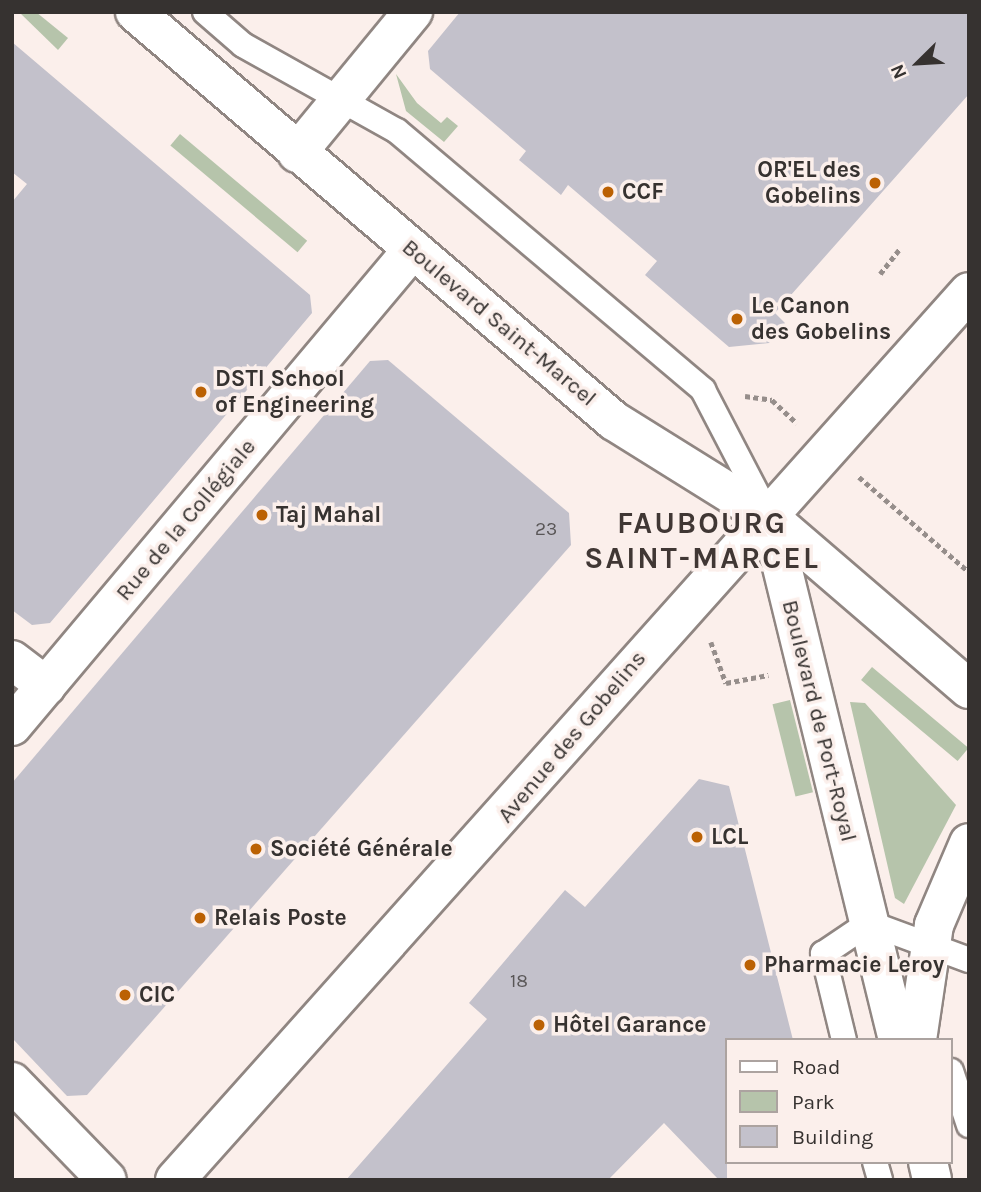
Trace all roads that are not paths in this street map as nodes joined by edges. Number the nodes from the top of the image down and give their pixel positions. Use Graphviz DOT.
graph roads {
  1 [pos="135,12"];
  2 [pos="205,12"];
  3 [pos="413,12"];
  4 [pos="338,102"];
  5 [pos="298,153"];
  6 [pos="413,249"];
  7 [pos="969,292"];
  8 [pos="769,518"];
  9 [pos="12,660"];
  10 [pos="46,686"];
  11 [pos="969,689"];
  12 [pos="12,726"];
  13 [pos="969,843"];
  14 [pos="869,923"];
  15 [pos="931,942"];
  16 [pos="969,960"];
  17 [pos="916,1036"];
  18 [pos="843,1038"];
  19 [pos="959,1078"];
  20 [pos="12,1082"];
  21 [pos="969,1125"];
  22 [pos="107,1180"];
  23 [pos="175,1180"];
  1 -- 5 [label="main road, Boulevard Saint-Marcel"];
  2 -- 4 [label="lane"];
  3 -- 4 [label="main road"];
  4 -- 5 [label="main road"];
  4 -- 8 [label="lane"];
  5 -- 6 [label="main road, Boulevard Saint-Marcel"];
  6 -- 8 [label="main road, Boulevard Saint-Marcel"];
  6 -- 10 [label="main road, Rue de la Collégiale"];
  7 -- 8 [label="main road, Avenue des Gobelins"];
  8 -- 11 [label="main road, Boulevard Saint-Marcel"];
  8 -- 14 [label="main road, Boulevard de Port-Royal"];
  8 -- 23 [label="main road, Avenue des Gobelins"];
  9 -- 10 [label="main road"];
  10 -- 12 [label="main road, Rue de la Collégiale"];
  13 -- 15 [label="main road, Boulevard de Port-Royal"];
  14 -- 15 [label="lane"];
  14 -- 17 [label="main road, Boulevard de Port-Royal"];
  14 -- 18 [label="lane"];
  15 -- 16 [label="lane"];
  15 -- 17 [label="main road, Boulevard de Port-Royal"];
  19 -- 21 [label="lane"];
  20 -- 22 [label="main road"];
}
